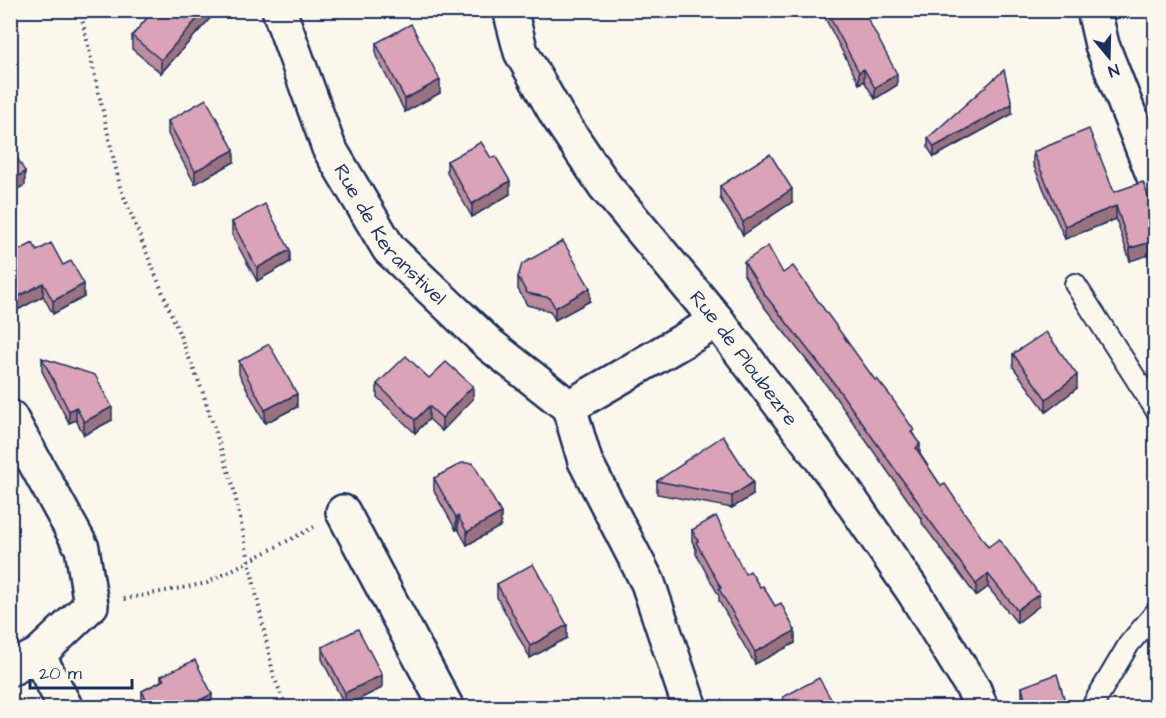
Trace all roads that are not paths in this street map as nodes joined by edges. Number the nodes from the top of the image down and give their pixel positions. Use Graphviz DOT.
graph roads {
  1 [pos="510,10"];
  2 [pos="1094,10"];
  3 [pos="280,13"];
  4 [pos="1155,182"];
  5 [pos="1074,284"];
  6 [pos="716,319"];
  7 [pos="569,407"];
  8 [pos="1155,410"];
  9 [pos="10,417"];
  10 [pos="343,512"];
  11 [pos="1155,612"];
  12 [pos="24,662"];
  13 [pos="66,708"];
  14 [pos="447,708"];
  15 [pos="690,708"];
  16 [pos="981,708"];
  17 [pos="1091,708"];
  1 -- 6 [label="street, Rue de Ploubezre"];
  2 -- 4 [label="street"];
  3 -- 7 [label="street, Rue de Keranstivel"];
  5 -- 8 [label="lane"];
  6 -- 7 [label="street"];
  6 -- 16 [label="street, Rue de Ploubezre"];
  7 -- 15 [label="street"];
  9 -- 12 [label="street"];
  10 -- 14 [label="street"];
  11 -- 17 [label="lane"];
  12 -- 13 [label="street"];
}
